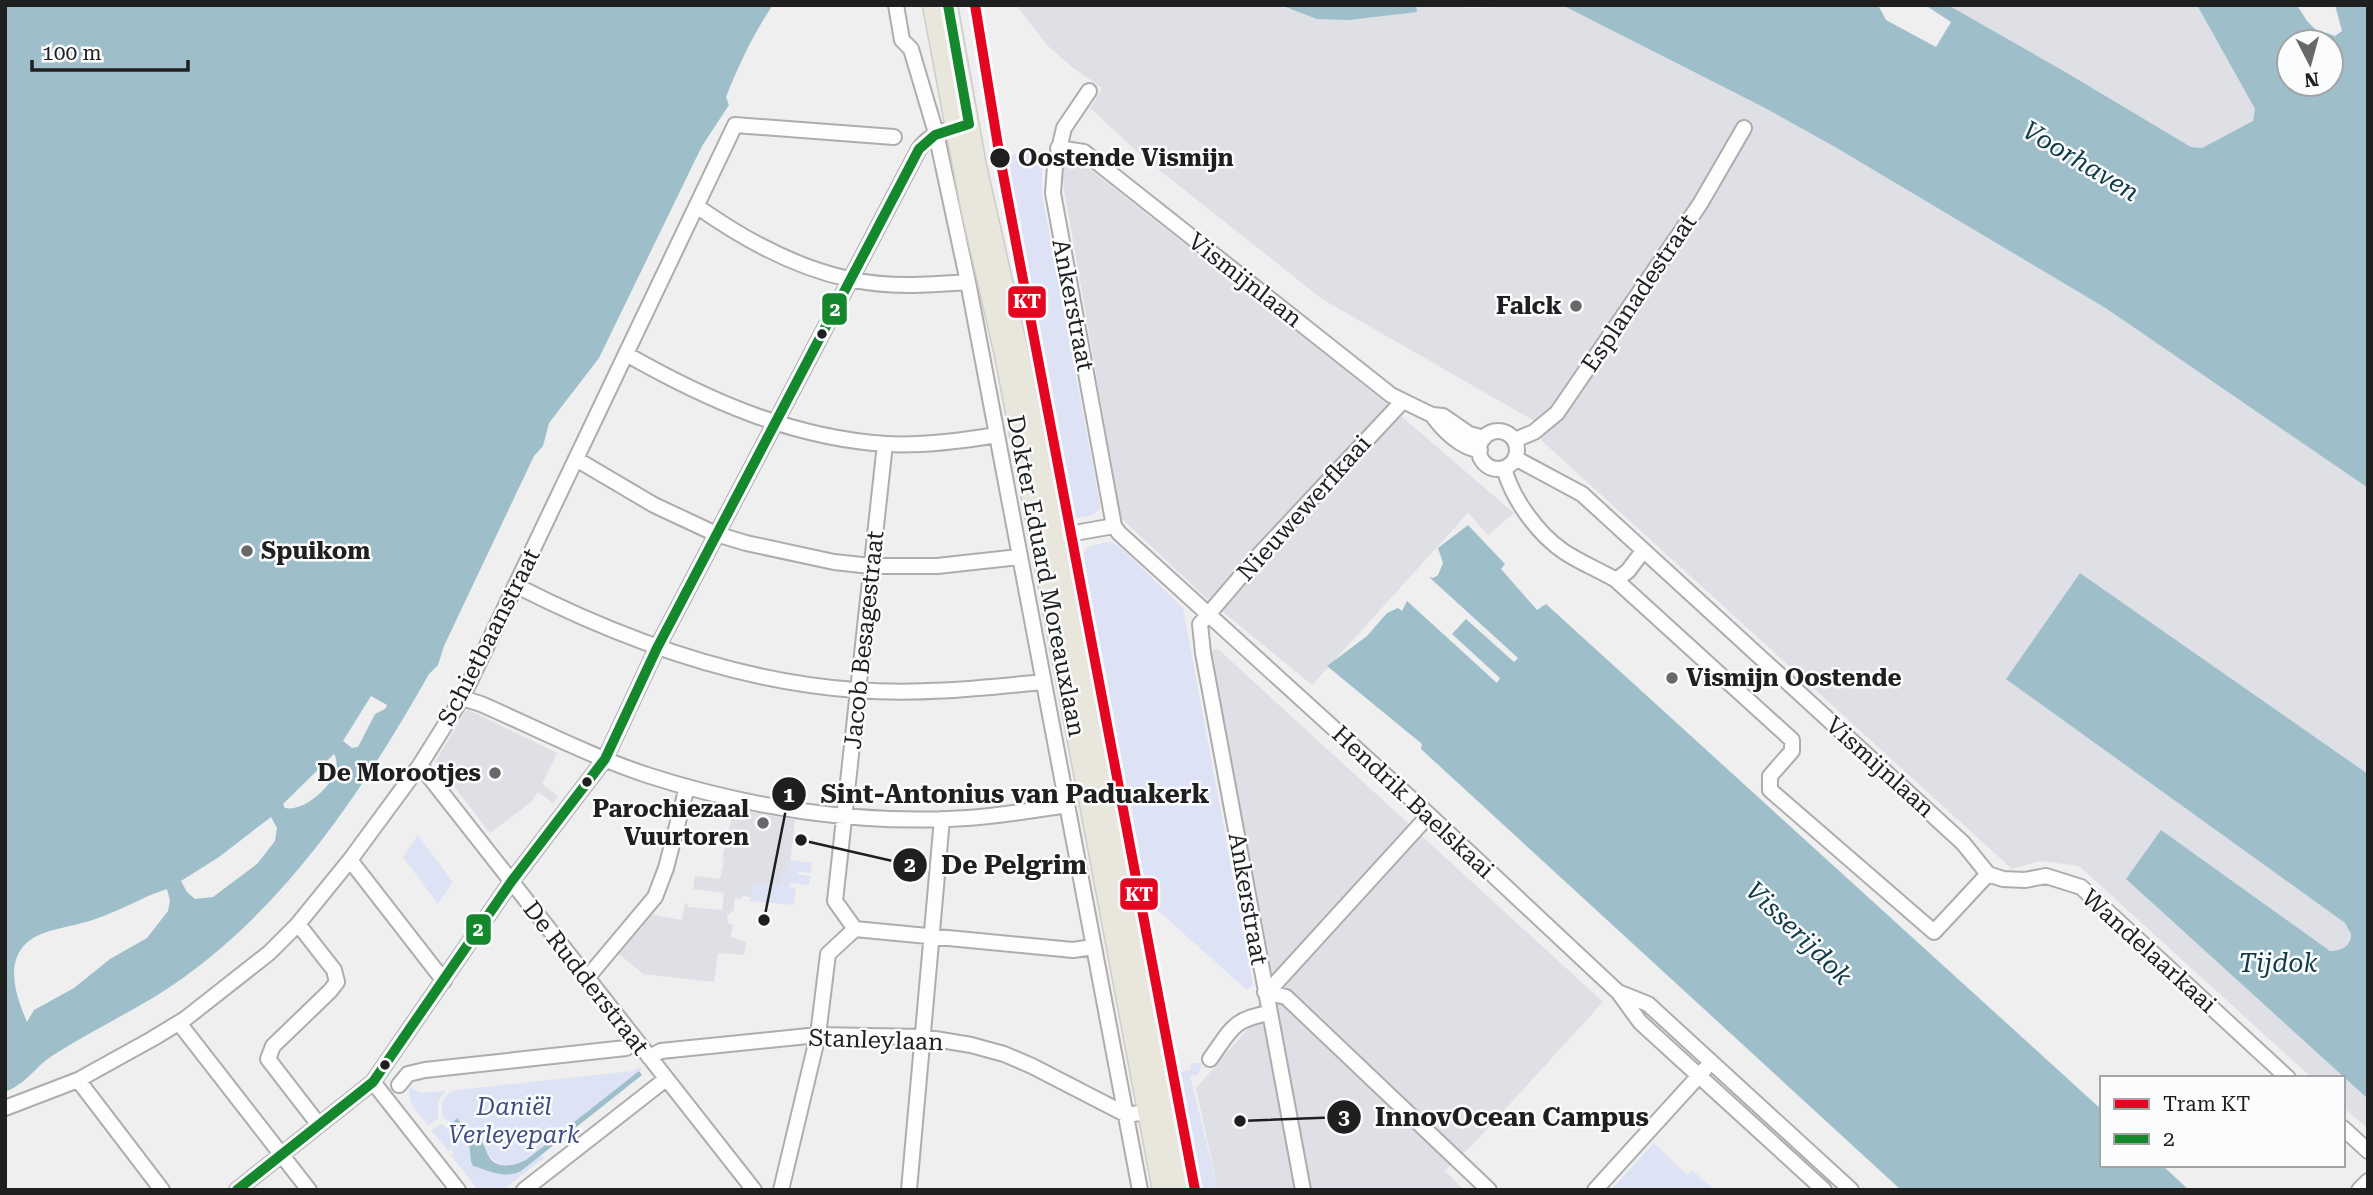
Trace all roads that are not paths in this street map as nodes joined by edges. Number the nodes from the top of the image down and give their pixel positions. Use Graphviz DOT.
graph roads {
  1 [pos="896,5"];
  2 [pos="932,5"];
  3 [pos="948,5"];
  4 [pos="1089,91"];
  5 [pos="962,126"];
  6 [pos="1744,128"];
  7 [pos="936,133"];
  8 [pos="894,137"];
  9 [pos="1058,148"];
  10 [pos="698,207"];
  11 [pos="850,279"];
  12 [pos="968,282"];
  13 [pos="626,354"];
  14 [pos="1402,402"];
  15 [pos="774,422"];
  16 [pos="997,435"];
  17 [pos="1515,440"];
  18 [pos="885,444"];
  19 [pos="1482,444"];
  20 [pos="576,460"];
  21 [pos="1510,463"];
  22 [pos="1114,526"];
  23 [pos="716,534"];
  24 [pos="1047,537"];
  25 [pos="1643,551"];
  26 [pos="1019,557"];
  27 [pos="871,566"];
  28 [pos="1616,580"];
  29 [pos="517,586"];
  30 [pos="1207,614"];
  31 [pos="657,648"];
  32 [pos="1043,682"];
  33 [pos="858,691"];
  34 [pos="462,698"];
  35 [pos="605,759"];
  36 [pos="420,765"];
  37 [pos="687,787"];
  38 [pos="1067,805"];
  39 [pos="845,816"];
  40 [pos="1429,816"];
  41 [pos="942,819"];
  42 [pos="350,860"];
  43 [pos="1988,874"];
  44 [pos="511,882"];
  45 [pos="298,923"];
  46 [pos="855,929"];
  47 [pos="932,937"];
  48 [pos="1093,947"];
  49 [pos="587,978"];
  50 [pos="444,981"];
  51 [pos="1265,992"];
  52 [pos="1618,992"];
  53 [pos="1270,1013"];
  54 [pos="179,1023"];
  55 [pos="818,1035"];
  56 [pos="923,1037"];
  57 [pos="636,1041"];
  58 [pos="649,1057"];
  59 [pos="1210,1059"];
  60 [pos="1711,1062"];
  61 [pos="1699,1076"];
  62 [pos="2286,1076"];
  63 [pos="666,1079"];
  64 [pos="78,1080"];
  65 [pos="373,1082"];
  66 [pos="399,1084"];
  67 [pos="1093,1098"];
  68 [pos="1124,1098"];
  69 [pos="1154,1101"];
  70 [pos="5,1108"];
  71 [pos="1127,1115"];
  72 [pos="319,1125"];
  73 [pos="2345,1130"];
  74 [pos="2368,1151"];
  75 [pos="281,1155"];
  76 [pos="2368,1181"];
  77 [pos="162,1190"];
  78 [pos="237,1190"];
  79 [pos="309,1190"];
  80 [pos="458,1190"];
  81 [pos="524,1190"];
  82 [pos="754,1190"];
  83 [pos="781,1190"];
  84 [pos="909,1190"];
  85 [pos="1140,1190"];
  86 [pos="1162,1190"];
  87 [pos="1178,1190"];
  88 [pos="1303,1190"];
  89 [pos="1489,1190"];
  90 [pos="1595,1190"];
  91 [pos="1824,1190"];
  92 [pos="1851,1190"];
  93 [pos="2359,1190"];
  1 -- 7 [label="street"];
  2 -- 5 [label="main road, Dokter Eduard Moreauxlaan"];
  3 -- 5 [label="main road, Dokter Eduard Moreauxlaan"];
  4 -- 9 [label="street, Ankerstraat"];
  5 -- 7 [label="street"];
  5 -- 24 [label="main road, Dokter Eduard Moreauxlaan"];
  6 -- 17 [label="street, Esplanadestraat"];
  7 -- 11 [label="street"];
  7 -- 12 [label="street, Dokter Eduard Moreauxlaan"];
  8 -- 10 [label="street, Schietbaanstraat"];
  9 -- 14 [label="street, Vismijnlaan"];
  9 -- 22 [label="street, Ankerstraat"];
  10 -- 11 [label="street"];
  10 -- 13 [label="street, Schietbaanstraat"];
  11 -- 12 [label="street"];
  11 -- 15 [label="street"];
  12 -- 16 [label="street, Dokter Eduard Moreauxlaan"];
  13 -- 15 [label="street"];
  13 -- 20 [label="street, Schietbaanstraat"];
  14 -- 19 [label="street, Vismijnlaan"];
  14 -- 30 [label="street, Nieuwewerfkaai"];
  15 -- 18 [label="street"];
  15 -- 23 [label="street"];
  16 -- 18 [label="street"];
  16 -- 26 [label="street, Dokter Eduard Moreauxlaan"];
  17 -- 19 [label="street"];
  17 -- 21 [label="street"];
  18 -- 27 [label="street, Jacob Besagestraat"];
  19 -- 21 [label="street"];
  20 -- 23 [label="street"];
  20 -- 29 [label="street, Schietbaanstraat"];
  21 -- 25 [label="street, Vismijnlaan"];
  21 -- 28 [label="street"];
  22 -- 24 [label="street"];
  22 -- 30 [label="street"];
  23 -- 27 [label="street"];
  23 -- 31 [label="street"];
  24 -- 69 [label="main road, Dokter Eduard Moreauxlaan"];
  25 -- 28 [label="street"];
  25 -- 43 [label="street, Vismijnlaan"];
  26 -- 27 [label="street"];
  26 -- 32 [label="street, Dokter Eduard Moreauxlaan"];
  27 -- 33 [label="street, Jacob Besagestraat"];
  28 -- 43 [label="street"];
  29 -- 31 [label="street"];
  29 -- 34 [label="street, Schietbaanstraat"];
  30 -- 40 [label="street, Hendrik Baelskaai"];
  30 -- 51 [label="street, Ankerstraat"];
  31 -- 33 [label="street"];
  31 -- 35 [label="street"];
  32 -- 33 [label="street"];
  32 -- 38 [label="street, Dokter Eduard Moreauxlaan"];
  33 -- 39 [label="street, Jacob Besagestraat"];
  34 -- 35 [label="street"];
  34 -- 36 [label="street, Schietbaanstraat"];
  35 -- 37 [label="street"];
  35 -- 44 [label="street"];
  36 -- 42 [label="street, Schietbaanstraat"];
  36 -- 44 [label="street, De Rudderstraat"];
  37 -- 39 [label="street"];
  37 -- 49 [label="street"];
  38 -- 41 [label="street"];
  38 -- 48 [label="street, Dokter Eduard Moreauxlaan"];
  39 -- 41 [label="street"];
  39 -- 46 [label="street, Jacob Besagestraat"];
  40 -- 51 [label="street"];
  40 -- 52 [label="street, Hendrik Baelskaai"];
  41 -- 47 [label="street"];
  42 -- 45 [label="street, Schietbaanstraat"];
  42 -- 50 [label="street"];
  43 -- 62 [label="street, Wandelaarkaai"];
  44 -- 49 [label="street, De Rudderstraat"];
  44 -- 50 [label="street"];
  45 -- 54 [label="street, Schietbaanstraat"];
  45 -- 72 [label="street"];
  46 -- 47 [label="street"];
  46 -- 55 [label="street"];
  47 -- 48 [label="street"];
  47 -- 56 [label="street"];
  48 -- 68 [label="street, Dokter Eduard Moreauxlaan"];
  49 -- 57 [label="street, De Rudderstraat"];
  50 -- 65 [label="street"];
  51 -- 53 [label="street, Ankerstraat"];
  51 -- 89 [label="street"];
  52 -- 60 [label="street, Hendrik Baelskaai"];
  52 -- 61 [label="street, Hendrik Baelskaai"];
  53 -- 59 [label="street"];
  53 -- 88 [label="street, Ankerstraat"];
  54 -- 64 [label="street, Schietbaanstraat"];
  54 -- 75 [label="street"];
  55 -- 56 [label="street, Stanleylaan"];
  55 -- 58 [label="street, Stanleylaan"];
  55 -- 83 [label="street"];
  56 -- 67 [label="street, Stanleylaan"];
  56 -- 84 [label="street"];
  57 -- 58 [label="street, De Rudderstraat"];
  57 -- 66 [label="street"];
  58 -- 63 [label="street, De Rudderstraat"];
  60 -- 61 [label="street"];
  60 -- 92 [label="street, Hendrik Baelskaai"];
  61 -- 90 [label="street"];
  61 -- 91 [label="street, Hendrik Baelskaai"];
  63 -- 81 [label="street"];
  63 -- 82 [label="street, De Rudderstraat"];
  64 -- 70 [label="street, Schietbaanstraat"];
  64 -- 77 [label="street"];
  65 -- 72 [label="street"];
  65 -- 80 [label="street"];
  67 -- 68 [label="street, Stanleylaan"];
  67 -- 71 [label="street, Stanleylaan"];
  68 -- 69 [label="street, Stanleylaan"];
  68 -- 71 [label="street, Dokter Eduard Moreauxlaan"];
  69 -- 71 [label="street"];
  69 -- 86 [label="main road, Dokter Eduard Moreauxlaan"];
  69 -- 87 [label="main road, Dokter Eduard Moreauxlaan"];
  71 -- 85 [label="street, Dokter Eduard Moreauxlaan"];
  72 -- 75 [label="street"];
  73 -- 74 [label="street"];
  75 -- 78 [label="street"];
  75 -- 79 [label="street"];
  76 -- 93 [label="street"];
}
